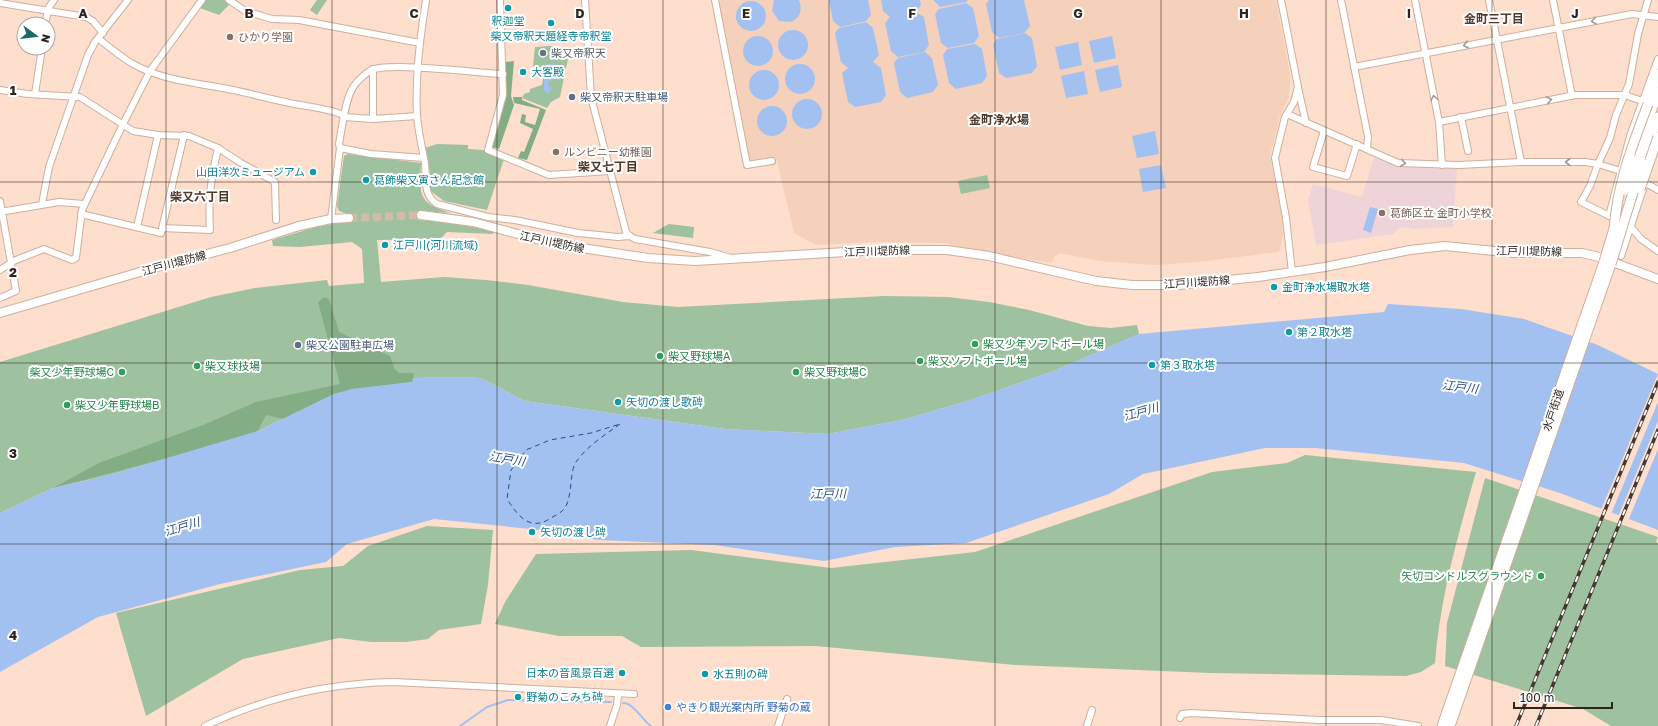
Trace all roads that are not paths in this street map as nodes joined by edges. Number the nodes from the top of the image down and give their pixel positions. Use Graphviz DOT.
graph roads {
  1 [pos="54,0"];
  2 [pos="128,0"];
  3 [pos="202,0"];
  4 [pos="229,0"];
  5 [pos="426,0"];
  6 [pos="500,0"];
  7 [pos="585,0"];
  8 [pos="715,0"];
  9 [pos="1281,0"];
  10 [pos="1341,0"];
  11 [pos="1415,0"];
  12 [pos="1489,0"];
  13 [pos="1553,0"];
  14 [pos="1648,0"];
  15 [pos="0,3"];
  16 [pos="47,12"];
  17 [pos="1643,14"];
  18 [pos="46,16"];
  19 [pos="1658,17"];
  20 [pos="1558,27"];
  21 [pos="101,36"];
  22 [pos="1497,39"];
  23 [pos="420,43"];
  24 [pos="1425,53"];
  25 [pos="41,56"];
  26 [pos="1658,59"];
  27 [pos="1354,67"];
  28 [pos="416,68"];
  29 [pos="373,69"];
  30 [pos="150,71"];
  31 [pos="503,74"];
  32 [pos="1658,74"];
  33 [pos="1298,87"];
  34 [pos="0,90"];
  35 [pos="1658,92"];
  36 [pos="35,94"];
  37 [pos="1625,95"];
  38 [pos="75,96"];
  39 [pos="1572,96"];
  40 [pos="1645,102"];
  41 [pos="1510,107"];
  42 [pos="1287,114"];
  43 [pos="344,116"];
  44 [pos="417,116"];
  45 [pos="1461,117"];
  46 [pos="1658,117"];
  47 [pos="373,119"];
  48 [pos="1439,122"];
  49 [pos="1306,123"];
  50 [pos="123,124"];
  51 [pos="1324,131"];
  52 [pos="158,135"];
  53 [pos="184,135"];
  54 [pos="1658,137"];
  55 [pos="1357,144"];
  56 [pos="218,148"];
  57 [pos="340,148"];
  58 [pos="1367,148"];
  59 [pos="1658,149"];
  60 [pos="1468,151"];
  61 [pos="424,158"];
  62 [pos="772,161"];
  63 [pos="1521,162"];
  64 [pos="1598,164"];
  65 [pos="1442,165"];
  66 [pos="1620,170"];
  67 [pos="610,171"];
  68 [pos="1646,182"];
  69 [pos="1658,190"];
  70 [pos="0,201"];
  71 [pos="42,204"];
  72 [pos="84,204"];
  73 [pos="1,212"];
  74 [pos="81,214"];
  75 [pos="421,215"];
  76 [pos="1626,215"];
  77 [pos="1609,216"];
  78 [pos="349,218"];
  79 [pos="331,219"];
  80 [pos="276,220"];
  81 [pos="1630,226"];
  82 [pos="137,227"];
  83 [pos="162,228"];
  84 [pos="1614,230"];
  85 [pos="630,236"];
  86 [pos="1658,251"];
  87 [pos="1621,256"];
  88 [pos="732,258"];
  89 [pos="11,263"];
  90 [pos="1608,263"];
  91 [pos="0,270"];
  92 [pos="1292,272"];
  93 [pos="1658,279"];
  94 [pos="0,298"];
  95 [pos="0,313"];
  96 [pos="618,694"];
  97 [pos="634,694"];
  98 [pos="787,699"];
  99 [pos="1092,710"];
  100 [pos="1180,718"];
  101 [pos="1447,723"];
  102 [pos="205,726"];
  103 [pos="610,726"];
  104 [pos="778,726"];
  105 [pos="1087,726"];
  106 [pos="1418,726"];
  1 -- 16 [label="street"];
  2 -- 21 [label="street"];
  3 -- 30 [label="street"];
  4 -- 23 [label="street"];
  5 -- 23 [label="street, 江戸川堤防線"];
  6 -- 31 [label="street"];
  7 -- 67 [label="street"];
  8 -- 62 [label="street"];
  9 -- 33 [label="street"];
  10 -- 27 [label="street"];
  11 -- 24 [label="street"];
  12 -- 22 [label="street"];
  13 -- 20 [label="street"];
  14 -- 17 [label="street"];
  15 -- 16 [label="street"];
  16 -- 18 [label="street"];
  16 -- 21 [label="street"];
  17 -- 19 [label="street"];
  17 -- 20 [label="street, one-way"];
  17 -- 37 [label="street"];
  20 -- 22 [label="street"];
  20 -- 39 [label="street"];
  21 -- 30 [label="street"];
  21 -- 38 [label="street"];
  22 -- 24 [label="street, one-way"];
  22 -- 41 [label="street"];
  23 -- 28 [label="street, 江戸川堤防線"];
  24 -- 27 [label="street"];
  48 -- 24 [label="street, one-way"];
  25 -- 36 [label="street"];
  26 -- 40 [label="street"];
  27 -- 58 [label="street"];
  28 -- 29 [label="street"];
  28 -- 31 [label="street"];
  28 -- 44 [label="street, 江戸川堤防線"];
  29 -- 43 [label="street"];
  29 -- 47 [label="street"];
  30 -- 43 [label="street"];
  30 -- 50 [label="street"];
  31 -- 67 [label="street"];
  32 -- 40 [label="highway"];
  33 -- 42 [label="street"];
  33 -- 49 [label="street"];
  34 -- 36 [label="street"];
  35 -- 84 [label="highway, 水戸街道, bridge"];
  36 -- 38 [label="street"];
  37 -- 39 [label="street"];
  37 -- 40 [label="street"];
  37 -- 64 [label="street"];
  38 -- 50 [label="street"];
  38 -- 71 [label="street"];
  41 -- 39 [label="street, one-way"];
  40 -- 66 [label="street"];
  40 -- 84 [label="highway, bridge"];
  41 -- 45 [label="street"];
  41 -- 63 [label="street"];
  42 -- 49 [label="street"];
  42 -- 92 [label="street"];
  43 -- 47 [label="street"];
  43 -- 57 [label="street"];
  44 -- 47 [label="street"];
  44 -- 61 [label="street, 江戸川堤防線"];
  45 -- 48 [label="street"];
  45 -- 60 [label="street"];
  46 -- 76 [label="highway, 水戸街道, bridge"];
  48 -- 65 [label="street"];
  49 -- 51 [label="street"];
  50 -- 52 [label="street"];
  50 -- 72 [label="street"];
  51 -- 55 [label="street"];
  51 -- 55 [label="street"];
  52 -- 53 [label="street"];
  52 -- 82 [label="street"];
  53 -- 56 [label="street"];
  53 -- 83 [label="street"];
  54 -- 76 [label="highway, bridge"];
  55 -- 58 [label="street"];
  56 -- 80 [label="street"];
  56 -- 83 [label="street"];
  57 -- 61 [label="street"];
  57 -- 79 [label="street"];
  58 -- 65 [label="street, one-way"];
  59 -- 68 [label="street"];
  61 -- 85 [label="street, 江戸川堤防線"];
  64 -- 63 [label="street, one-way"];
  63 -- 65 [label="street"];
  64 -- 66 [label="street"];
  64 -- 77 [label="street"];
  66 -- 68 [label="street"];
  66 -- 77 [label="street"];
  67 -- 85 [label="street"];
  68 -- 69 [label="street"];
  68 -- 81 [label="street"];
  70 -- 73 [label="street"];
  71 -- 72 [label="street"];
  71 -- 73 [label="street"];
  72 -- 74 [label="street"];
  73 -- 89 [label="street"];
  74 -- 82 [label="street"];
  74 -- 89 [label="street"];
  75 -- 88 [label="main road, 江戸川堤防線"];
  76 -- 90 [label="highway, 水戸街道, bridge"];
  77 -- 81 [label="street"];
  78 -- 79 [label="main road, 江戸川堤防線"];
  79 -- 95 [label="main road, 江戸川堤防線"];
  81 -- 86 [label="street"];
  81 -- 87 [label="street"];
  82 -- 83 [label="street"];
  84 -- 90 [label="highway, 水戸街道, bridge"];
  85 -- 88 [label="street, 江戸川堤防線"];
  88 -- 92 [label="main road, 江戸川堤防線"];
  89 -- 91 [label="street"];
  89 -- 94 [label="street"];
  90 -- 101 [label="highway, 水戸街道"];
  92 -- 93 [label="main road, 江戸川堤防線"];
  96 -- 97 [label="street"];
  96 -- 102 [label="street"];
  96 -- 103 [label="street"];
  98 -- 104 [label="street"];
  99 -- 105 [label="street"];
  100 -- 106 [label="street"];
}
